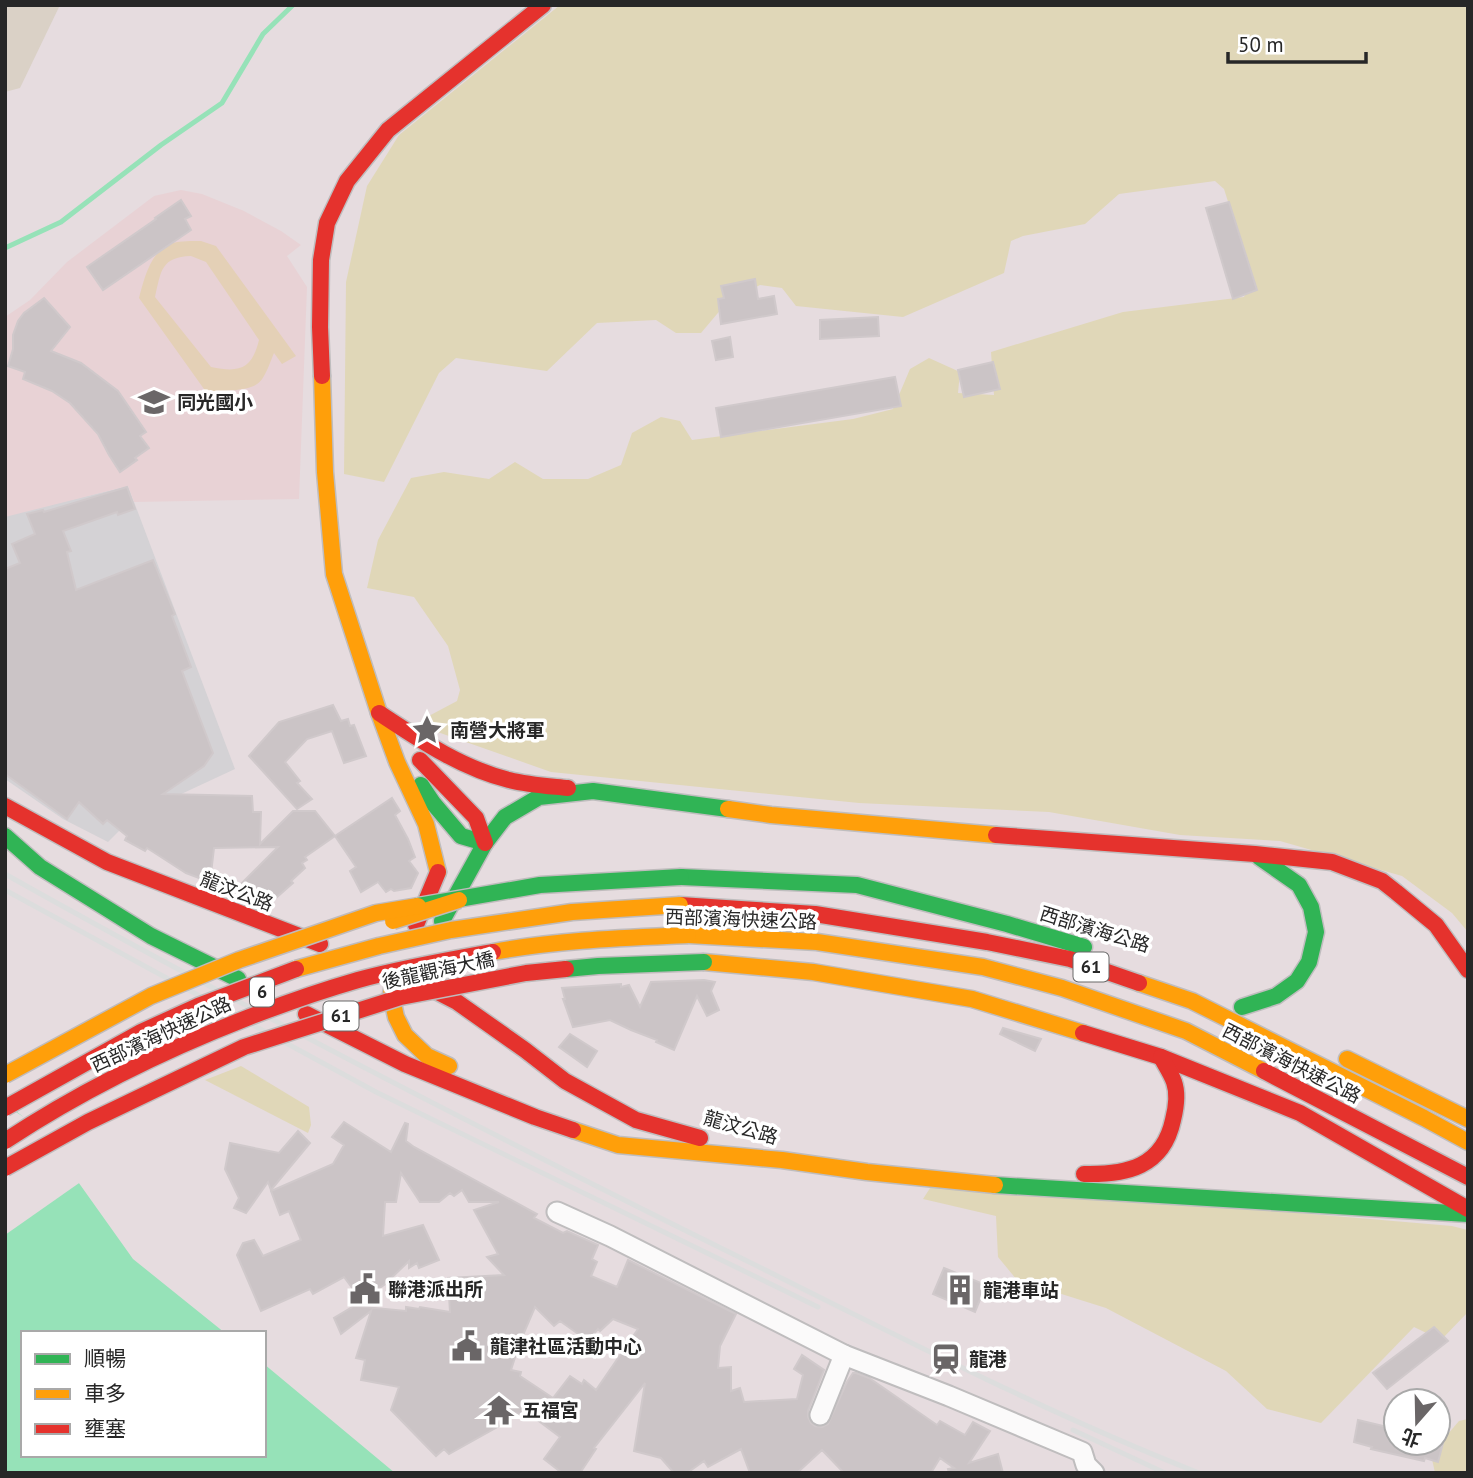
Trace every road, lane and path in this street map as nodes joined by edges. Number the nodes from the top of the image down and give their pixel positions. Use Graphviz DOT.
graph roads {
  1 [pos="543,5"];
  2 [pos="379,713"];
  3 [pos="593,791"];
  4 [pos="5,806"];
  5 [pos="5,830"];
  6 [pos="5,836"];
  7 [pos="485,844"];
  8 [pos="39,846"];
  9 [pos="1255,854"];
  10 [pos="450,865"];
  11 [pos="96,873"];
  12 [pos="458,900"];
  13 [pos="268,925"];
  14 [pos="438,927"];
  15 [pos="1104,952"];
  16 [pos="1468,970"];
  17 [pos="396,971"];
  18 [pos="1166,975"];
  19 [pos="198,1006"];
  20 [pos="1242,1007"];
  21 [pos="1266,1019"];
  22 [pos="244,1048"];
  23 [pos="525,1050"];
  24 [pos="1338,1054"];
  25 [pos="1161,1057"];
  26 [pos="5,1075"];
  27 [pos="5,1108"];
  28 [pos="535,1117"];
  29 [pos="1468,1119"];
  30 [pos="5,1141"];
  31 [pos="1468,1142"];
  32 [pos="5,1147"];
  33 [pos="782,1160"];
  34 [pos="947,1165"];
  35 [pos="5,1168"];
  36 [pos="1064,1172"];
  37 [pos="1468,1177"];
  38 [pos="1468,1211"];
  39 [pos="558,1212"];
  40 [pos="845,1355"];
  41 [pos="820,1415"];
  42 [pos="1094,1473"];
  1 -- 2 [label="main road"];
  2 -- 3 [label="main road"];
  2 -- 7 [label="main road"];
  2 -- 7 [label="main road"];
  2 -- 10 [label="main road"];
  3 -- 7 [label="main road"];
  3 -- 9 [label="main road"];
  4 -- 13 [label="main road, 龍汶公路"];
  5 -- 8 [label="main road"];
  6 -- 28 [label="main road, 龍汶公路 / 6"];
  7 -- 10 [label="main road"];
  7 -- 14 [label="main road"];
  9 -- 16 [label="main road"];
  9 -- 20 [label="main road"];
  10 -- 13 [label="main road"];
  10 -- 17 [label="main road"];
  11 -- 17 [label="main road"];
  12 -- 15 [label="main road, 西部濱海公路 / 61, bridge"];
  12 -- 19 [label="main road, bridge"];
  12 -- 26 [label="main road, 61, bridge"];
  13 -- 17 [label="main road, 龍汶公路"];
  14 -- 17 [label="main road"];
  14 -- 23 [label="main road"];
  17 -- 23 [label="main road, 龍汶公路"];
  17 -- 28 [label="main road"];
  18 -- 20 [label="main road, 西部濱海公路"];
  19 -- 27 [label="main road, 西部濱海快速公路 / 61, bridge"];
  19 -- 31 [label="main road, 西部濱海快速公路 / 61, bridge"];
  20 -- 21 [label="main road, 西部濱海公路"];
  22 -- 25 [label="main road, 後龍觀海大橋 / 61, bridge"];
  22 -- 32 [label="main road, bridge"];
  22 -- 35 [label="main road, 後龍觀海大橋 / 61, bridge"];
  23 -- 33 [label="main road, 龍汶公路"];
  24 -- 29 [label="main road"];
  25 -- 36 [label="main road"];
  25 -- 38 [label="main road, 61"];
  28 -- 33 [label="main road, 龍汶公路 / 6"];
  30 -- 37 [label="main road, 西部濱海快速公路 / 61, bridge"];
  33 -- 34 [label="main road"];
  33 -- 38 [label="main road"];
  39 -- 40 [label="street"];
  40 -- 41 [label="street"];
  40 -- 42 [label="street"];
}
